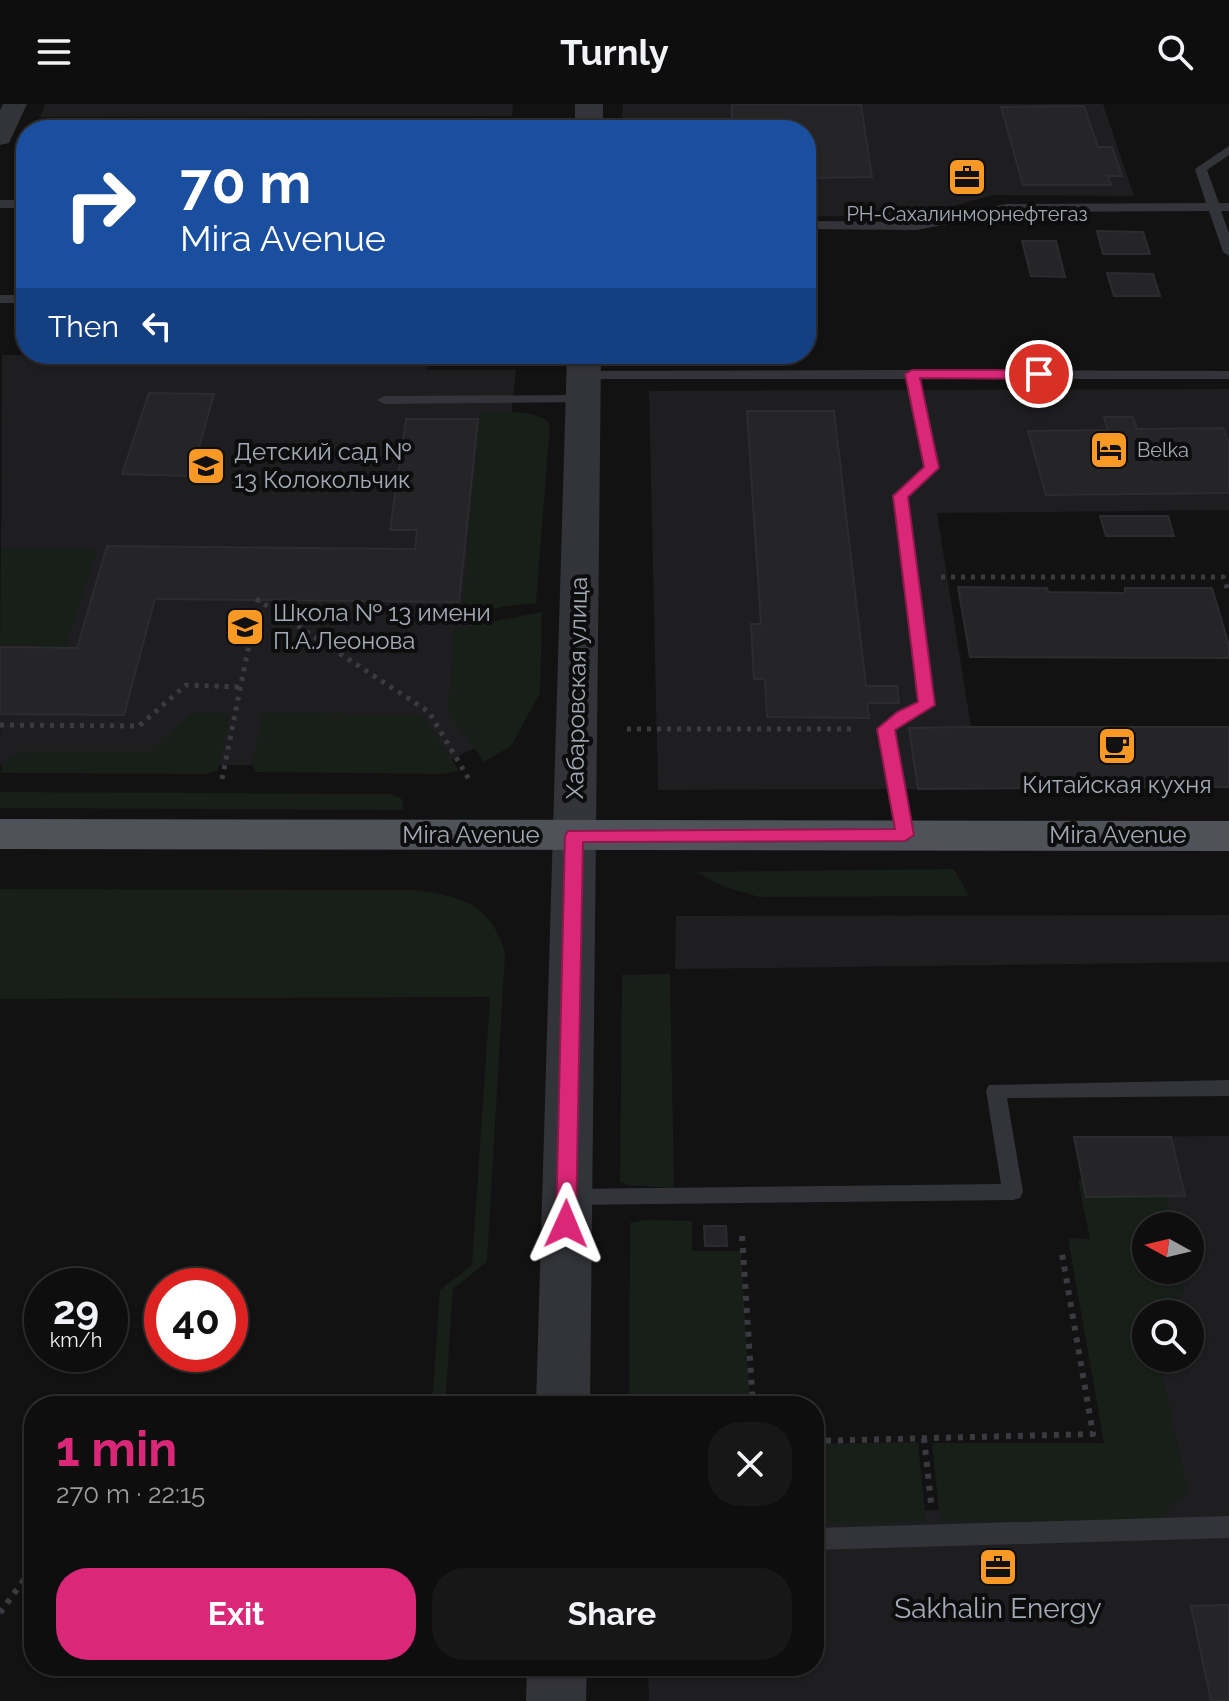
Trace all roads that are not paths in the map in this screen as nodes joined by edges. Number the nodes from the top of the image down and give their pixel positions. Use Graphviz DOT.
graph roads {
  1 [pos="15,104"];
  2 [pos="0,138"];
  3 [pos="1229,150"];
  4 [pos="1214,207"];
  5 [pos="1229,207"];
  6 [pos="816,225"];
  7 [pos="1229,252"];
  8 [pos="912,374"];
  9 [pos="1229,375"];
  10 [pos="584,376"];
  11 [pos="384,400"];
  12 [pos="0,834"];
  13 [pos="905,835"];
  14 [pos="574,836"];
  15 [pos="1229,836"];
  16 [pos="1229,1088"];
  17 [pos="566,1197"];
  18 [pos="563,1396"];
  19 [pos="1229,1527"];
  20 [pos="824,1539"];
  21 [pos="557,1676"];
  22 [pos="556,1701"];
  1 -- 2 [label="street"];
  3 -- 4 [label="lane"];
  4 -- 5 [label="lane"];
  4 -- 6 [label="lane"];
  4 -- 7 [label="lane"];
  8 -- 9 [label="lane"];
  8 -- 10 [label="lane"];
  8 -- 13 [label="lane"];
  10 -- 11 [label="lane"];
  10 -- 14 [label="street, Хабаровская улица"];
  12 -- 14 [label="main road, Mira Avenue"];
  13 -- 14 [label="main road, Mira Avenue"];
  13 -- 15 [label="main road, Mira Avenue"];
  14 -- 17 [label="street, Хабаровская улица"];
  16 -- 17 [label="lane"];
  17 -- 18 [label="street, Хабаровская улица"];
  19 -- 20 [label="lane"];
  21 -- 22 [label="street"];
}
